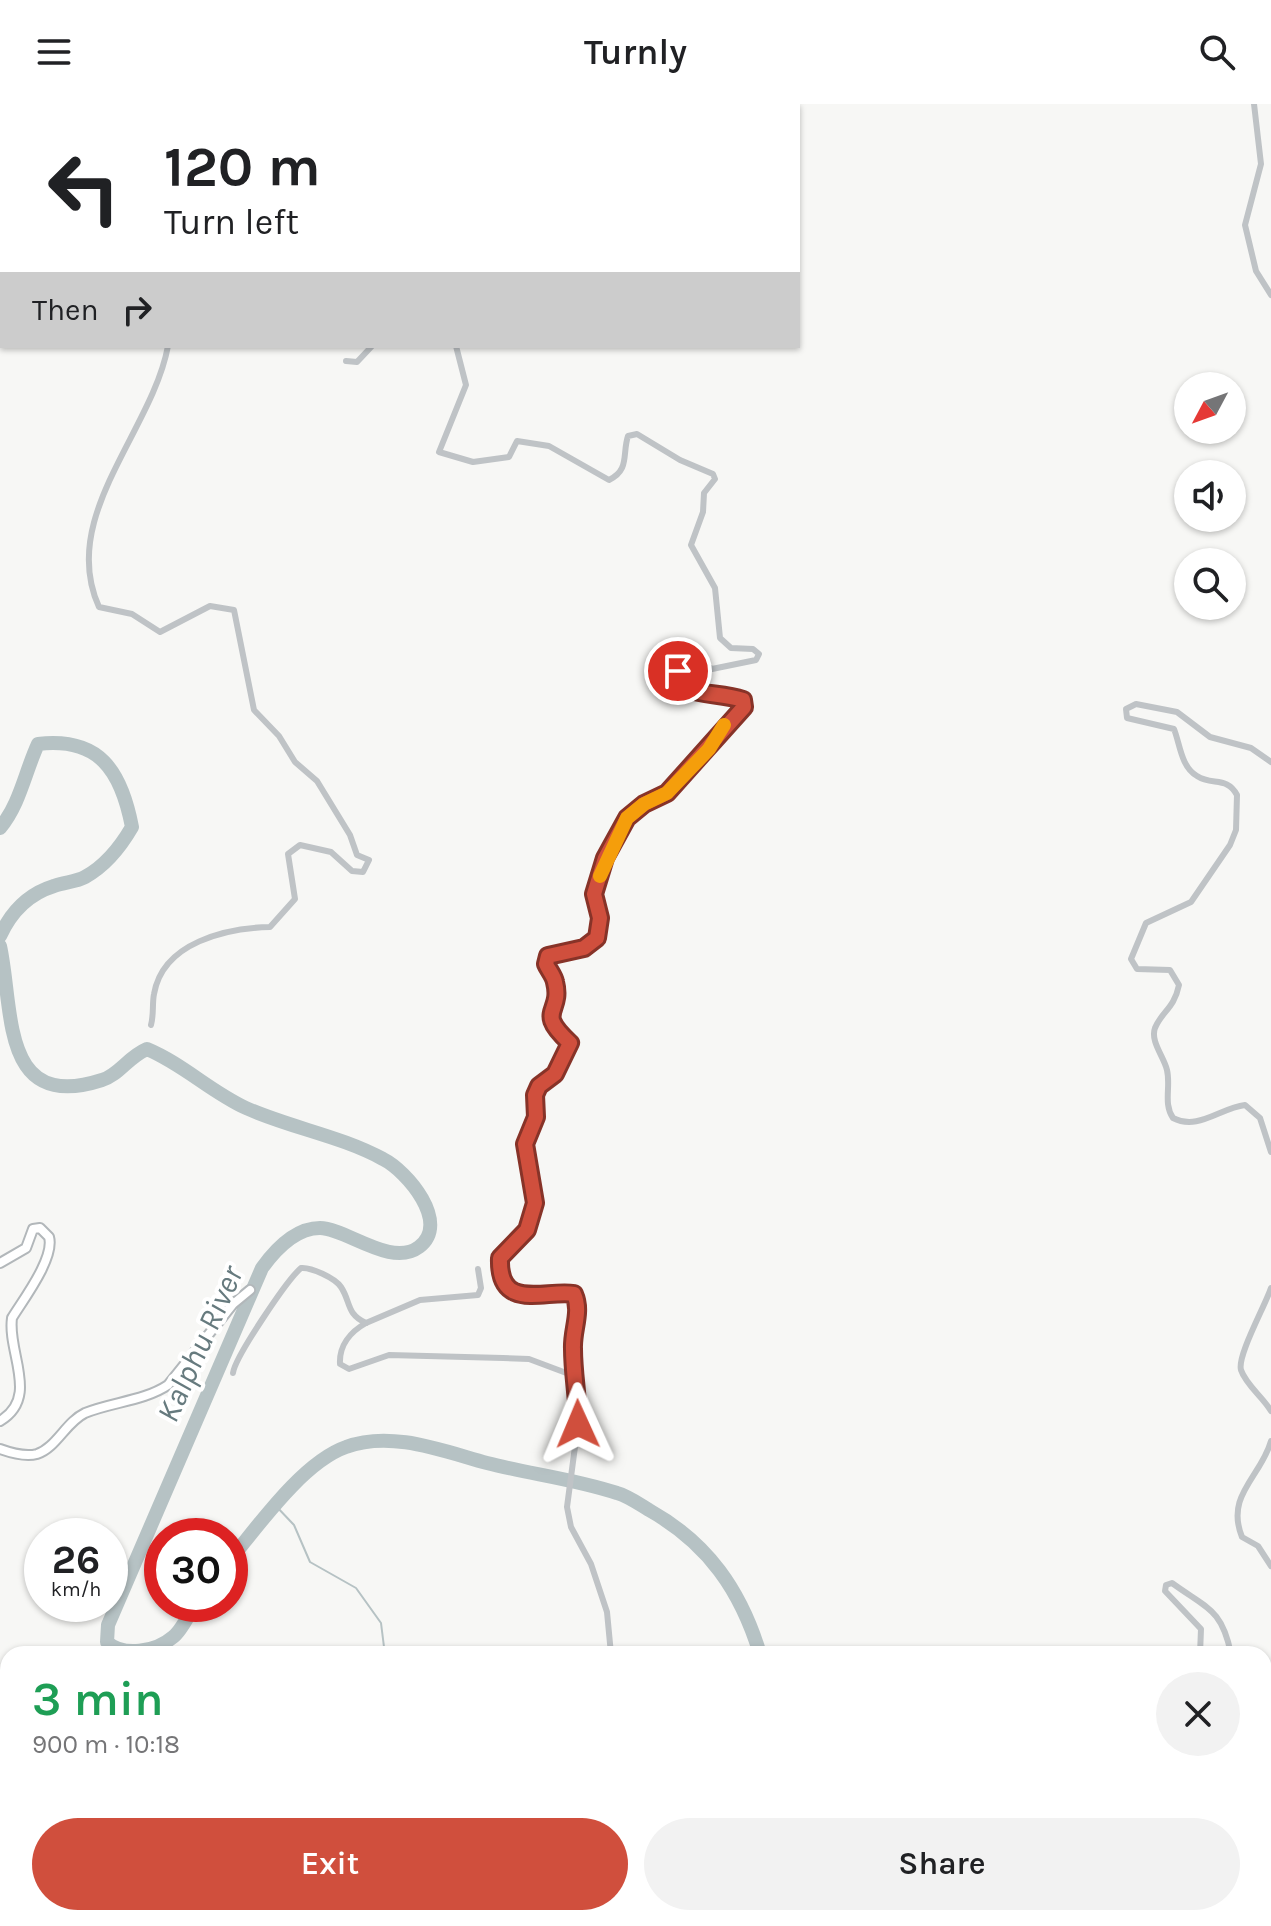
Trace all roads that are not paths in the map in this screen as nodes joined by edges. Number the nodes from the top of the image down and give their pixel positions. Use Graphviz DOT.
graph roads {
  1 [pos="1254,104"];
  2 [pos="1271,295"];
  3 [pos="168,348"];
  4 [pos="370,348"];
  5 [pos="457,348"];
  6 [pos="346,361"];
  7 [pos="1271,762"];
  8 [pos="151,1025"];
  9 [pos="1271,1152"];
  10 [pos="0,1263"];
  11 [pos="478,1269"];
  12 [pos="1271,1288"];
  13 [pos="250,1290"];
  14 [pos="366,1323"];
  15 [pos="233,1373"];
  16 [pos="577,1377"];
  17 [pos="1271,1411"];
  18 [pos="0,1421"];
  19 [pos="1271,1441"];
  20 [pos="0,1449"];
  21 [pos="1271,1566"];
  22 [pos="610,1646"];
  23 [pos="1200,1646"];
  24 [pos="1229,1646"];
  1 -- 2 [label="street"];
  3 -- 8 [label="street"];
  4 -- 6 [label="street"];
  5 -- 16 [label="street"];
  7 -- 9 [label="street"];
  10 -- 18 [label="street"];
  11 -- 14 [label="street"];
  12 -- 17 [label="street"];
  13 -- 20 [label="street"];
  14 -- 15 [label="street"];
  14 -- 16 [label="street"];
  16 -- 22 [label="street"];
  19 -- 21 [label="street"];
  23 -- 24 [label="street"];
}
